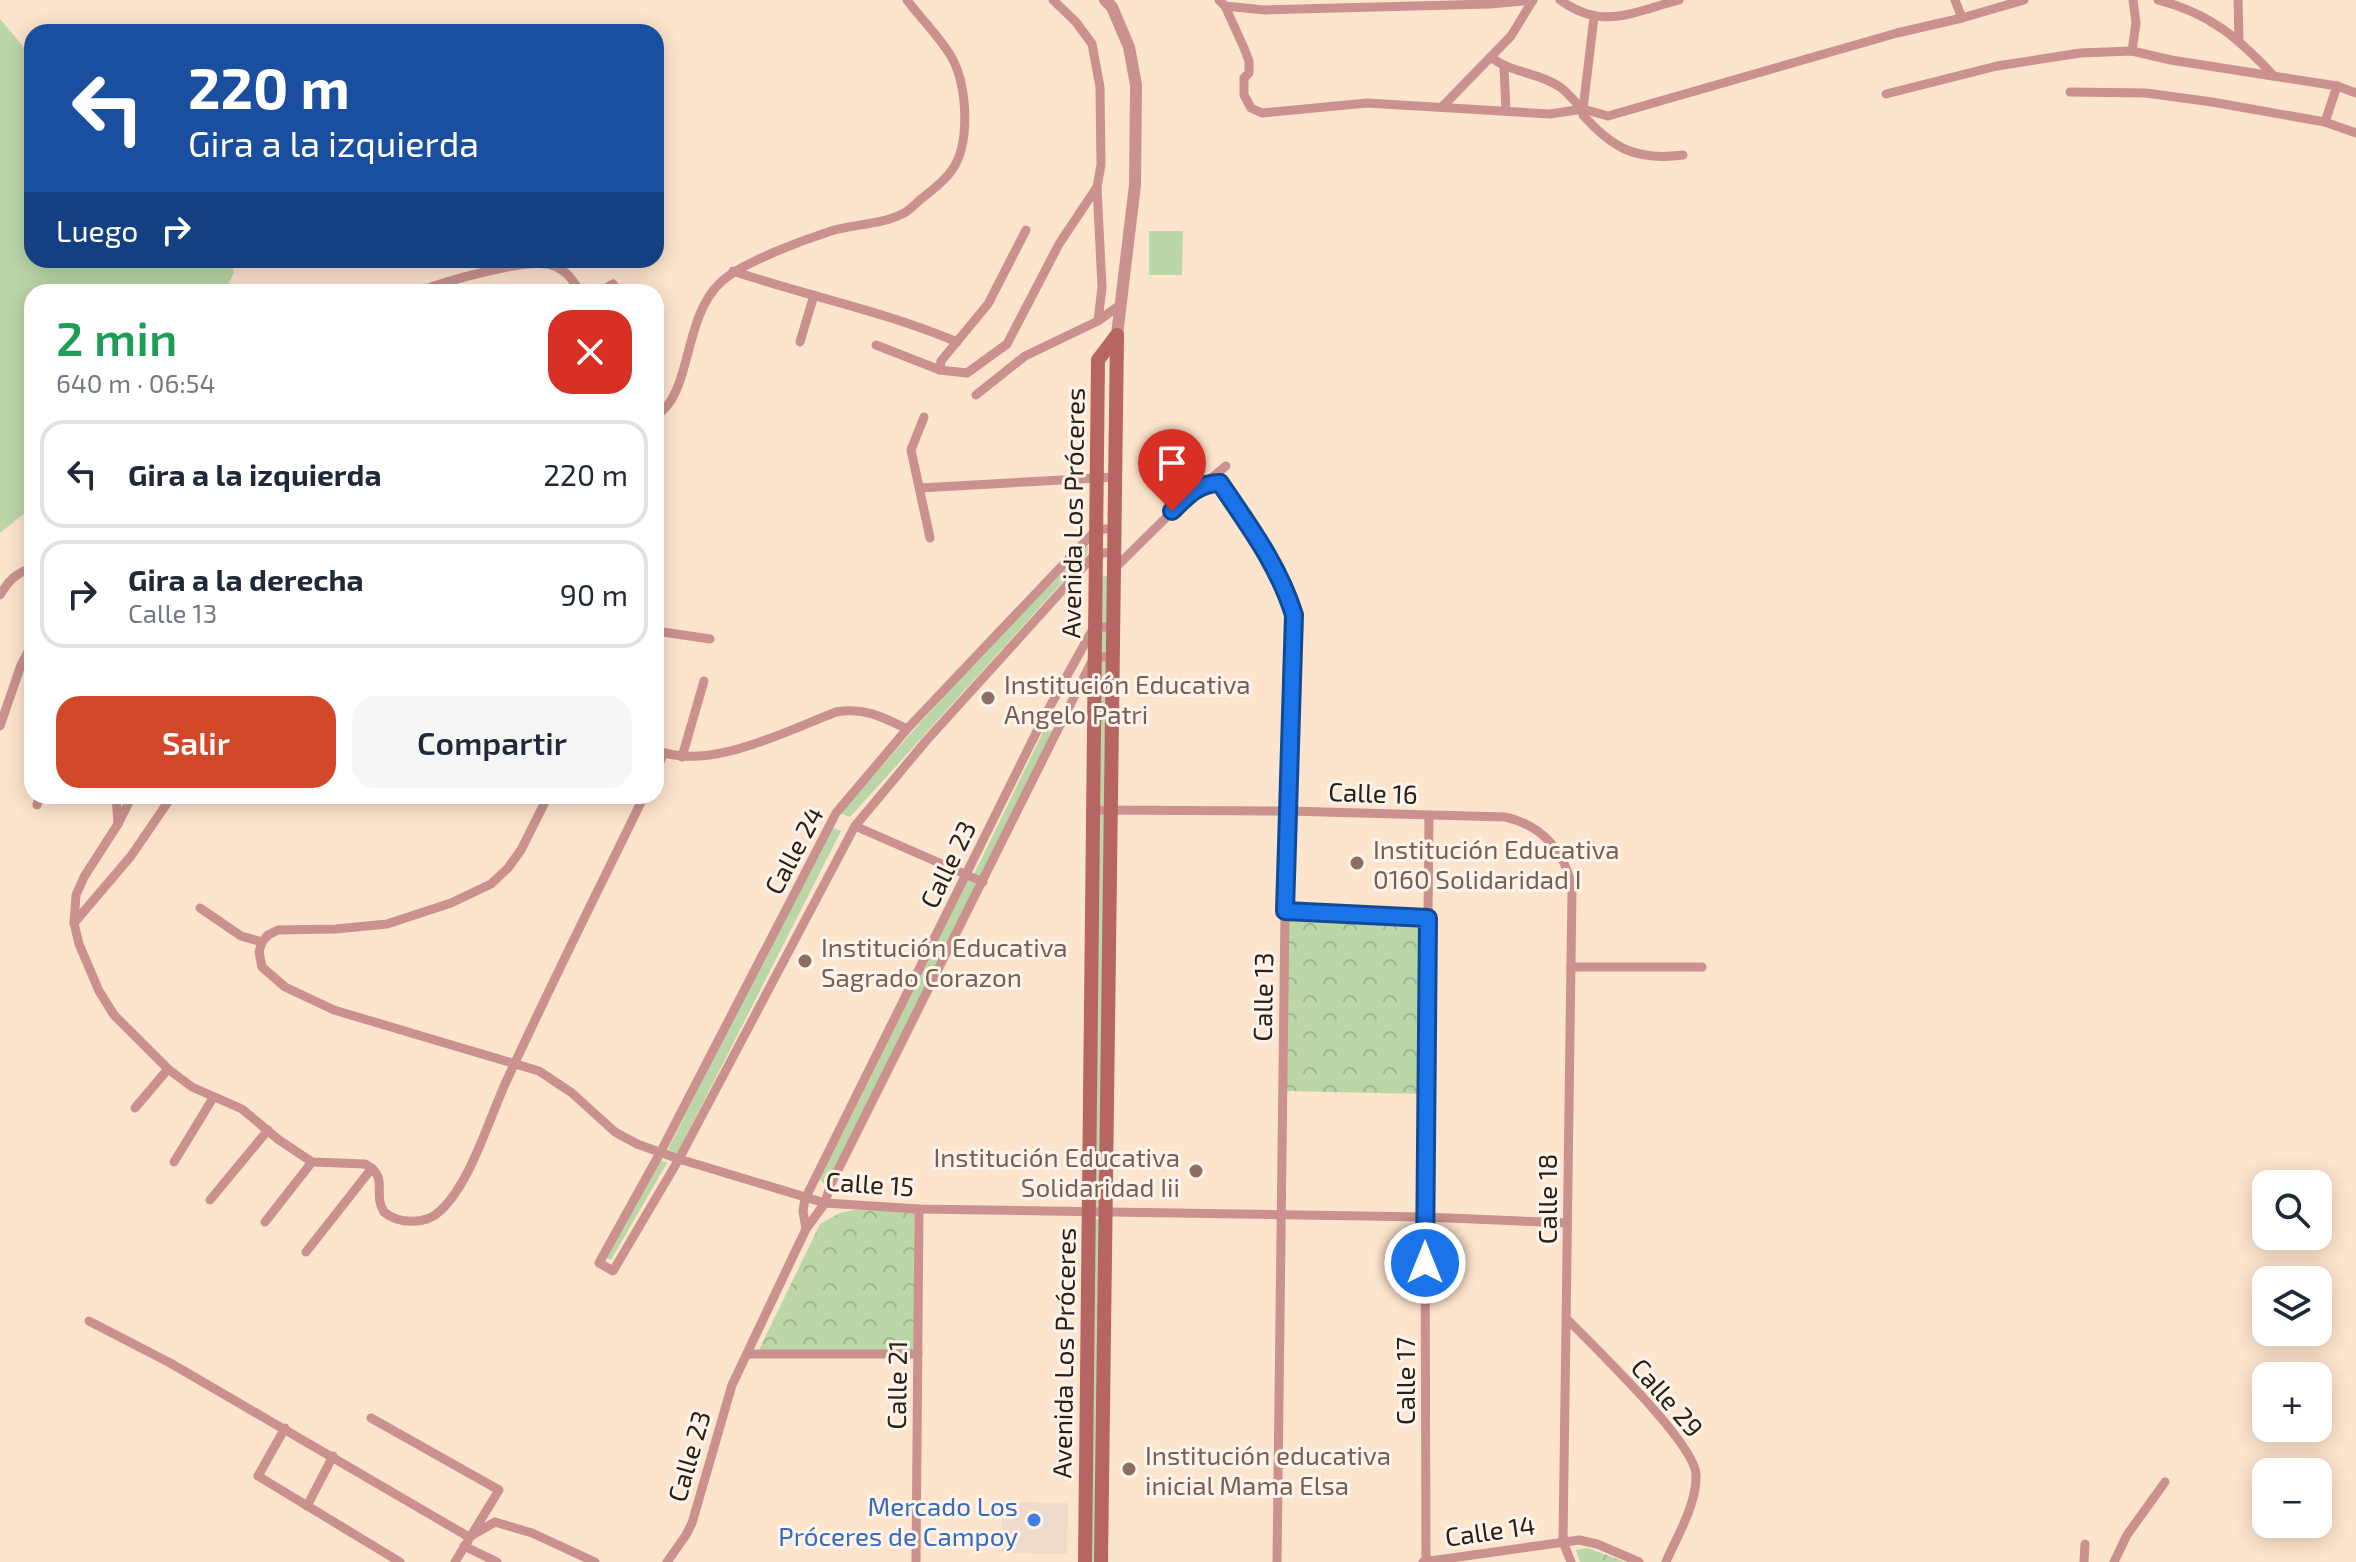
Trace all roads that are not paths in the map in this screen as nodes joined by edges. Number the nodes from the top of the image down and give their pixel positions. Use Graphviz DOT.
graph roads {
  1 [pos="907,0"];
  2 [pos="1053,0"];
  3 [pos="1105,0"];
  4 [pos="1323,0"];
  5 [pos="1533,0"];
  6 [pos="1560,0"];
  7 [pos="1679,0"];
  8 [pos="1955,0"];
  9 [pos="2024,0"];
  10 [pos="2133,0"];
  11 [pos="2158,0"];
  12 [pos="2238,0"];
  13 [pos="1222,3"];
  14 [pos="1399,3"];
  15 [pos="1310,9"];
  16 [pos="1594,17"];
  17 [pos="1962,18"];
  18 [pos="2239,39"];
  19 [pos="2132,51"];
  20 [pos="1491,57"];
  21 [pos="1504,68"];
  22 [pos="2273,75"];
  23 [pos="2337,86"];
  24 [pos="2070,92"];
  25 [pos="2356,93"];
  26 [pos="1886,94"];
  27 [pos="1442,107"];
  28 [pos="1583,109"];
  29 [pos="1506,111"];
  30 [pos="2325,122"];
  31 [pos="2356,133"];
  32 [pos="1683,155"];
  33 [pos="1097,187"];
  34 [pos="1026,230"];
  35 [pos="500,268"];
  36 [pos="558,268"];
  37 [pos="733,271"];
  38 [pos="445,284"];
  39 [pos="575,284"];
  40 [pos="814,295"];
  41 [pos="1120,305"];
  42 [pos="1098,321"];
  43 [pos="1117,335"];
  44 [pos="800,342"];
  45 [pos="957,342"];
  46 [pos="876,345"];
  47 [pos="940,370"];
  48 [pos="976,395"];
  49 [pos="664,411"];
  50 [pos="924,417"];
  51 [pos="1226,466"];
  52 [pos="1115,477"];
  53 [pos="1096,478"];
  54 [pos="1202,486"];
  55 [pos="920,488"];
  56 [pos="1115,528"];
  57 [pos="1096,530"];
  58 [pos="930,538"];
  59 [pos="1114,552"];
  60 [pos="1095,554"];
  61 [pos="1114,569"];
  62 [pos="24,570"];
  63 [pos="0,595"];
  64 [pos="1094,627"];
  65 [pos="1113,627"];
  66 [pos="664,632"];
  67 [pos="710,639"];
  68 [pos="1094,657"];
  69 [pos="1113,657"];
  70 [pos="24,659"];
  71 [pos="704,681"];
  72 [pos="0,726"];
  73 [pos="907,729"];
  74 [pos="664,753"];
  75 [pos="682,757"];
  76 [pos="117,804"];
  77 [pos="128,804"];
  78 [pos="167,804"];
  79 [pos="544,804"];
  80 [pos="640,804"];
  81 [pos="1093,810"];
  82 [pos="1111,810"];
  83 [pos="1288,811"];
  84 [pos="1429,816"];
  85 [pos="118,824"];
  86 [pos="855,826"];
  87 [pos="1549,840"];
  88 [pos="967,875"];
  89 [pos="983,882"];
  90 [pos="200,908"];
  91 [pos="1285,911"];
  92 [pos="1428,918"];
  93 [pos="74,923"];
  94 [pos="265,938"];
  95 [pos="1571,967"];
  96 [pos="1702,967"];
  97 [pos="516,1063"];
  98 [pos="168,1069"];
  99 [pos="213,1098"];
  100 [pos="135,1108"];
  101 [pos="268,1130"];
  102 [pos="660,1153"];
  103 [pos="679,1159"];
  104 [pos="174,1162"];
  105 [pos="312,1162"];
  106 [pos="372,1168"];
  107 [pos="805,1199"];
  108 [pos="210,1200"];
  109 [pos="825,1203"];
  110 [pos="919,1209"];
  111 [pos="1088,1211"];
  112 [pos="1107,1211"];
  113 [pos="1281,1215"];
  114 [pos="1425,1217"];
  115 [pos="265,1222"];
  116 [pos="1567,1223"];
  117 [pos="806,1229"];
  118 [pos="306,1252"];
  119 [pos="1568,1320"];
  120 [pos="89,1321"];
  121 [pos="748,1354"];
  122 [pos="918,1354"];
  123 [pos="371,1418"];
  124 [pos="285,1428"];
  125 [pos="333,1456"];
  126 [pos="2165,1482"];
  127 [pos="307,1506"];
  128 [pos="466,1542"];
  129 [pos="1563,1542"];
  130 [pos="2085,1544"];
  131 [pos="400,1562"];
  132 [pos="455,1562"];
  133 [pos="497,1562"];
  134 [pos="595,1562"];
  135 [pos="667,1562"];
  136 [pos="916,1562"];
  137 [pos="1085,1562"];
  138 [pos="1101,1562"];
  139 [pos="1277,1562"];
  140 [pos="1425,1562"];
  141 [pos="1571,1562"];
  142 [pos="1639,1562"];
  143 [pos="1666,1562"];
  144 [pos="2084,1562"];
  145 [pos="2114,1562"];
  1 -- 37 [label="street"];
  2 -- 33 [label="street"];
  3 -- 41 [label="street, Avenida Los Próceres"];
  4 -- 15 [label="street"];
  5 -- 14 [label="street"];
  5 -- 20 [label="street"];
  6 -- 16 [label="street"];
  7 -- 16 [label="street"];
  8 -- 17 [label="street"];
  9 -- 17 [label="street"];
  10 -- 19 [label="street"];
  11 -- 18 [label="street"];
  12 -- 18 [label="street"];
  13 -- 15 [label="street"];
  13 -- 27 [label="street"];
  14 -- 15 [label="street"];
  16 -- 28 [label="street"];
  17 -- 28 [label="street"];
  18 -- 22 [label="street"];
  19 -- 22 [label="street"];
  19 -- 26 [label="street"];
  20 -- 21 [label="street"];
  20 -- 27 [label="street"];
  21 -- 28 [label="street"];
  21 -- 29 [label="street"];
  22 -- 23 [label="street"];
  23 -- 25 [label="street"];
  23 -- 30 [label="street"];
  24 -- 30 [label="street"];
  27 -- 29 [label="street"];
  28 -- 29 [label="street"];
  28 -- 32 [label="street"];
  30 -- 31 [label="street"];
  33 -- 42 [label="street"];
  33 -- 47 [label="street"];
  34 -- 45 [label="street"];
  35 -- 38 [label="street"];
  36 -- 39 [label="street"];
  37 -- 40 [label="street"];
  37 -- 49 [label="street"];
  40 -- 44 [label="street"];
  40 -- 45 [label="street"];
  41 -- 42 [label="street"];
  41 -- 43 [label="street, Avenida Los Próceres"];
  42 -- 48 [label="street"];
  43 -- 52 [label="main road, Avenida Los Próceres"];
  43 -- 53 [label="main road, Avenida Los Próceres"];
  45 -- 47 [label="street"];
  46 -- 47 [label="street"];
  50 -- 55 [label="street"];
  51 -- 54 [label="street"];
  52 -- 53 [label="street"];
  52 -- 56 [label="main road, Avenida Los Próceres"];
  53 -- 55 [label="street"];
  53 -- 57 [label="main road, Avenida Los Próceres"];
  54 -- 61 [label="street"];
  54 -- 83 [label="street, Calle 13"];
  55 -- 58 [label="street"];
  56 -- 57 [label="street"];
  56 -- 59 [label="main road, Avenida Los Próceres"];
  57 -- 60 [label="main road, Avenida Los Próceres"];
  57 -- 73 [label="street, Calle 24"];
  59 -- 60 [label="street"];
  59 -- 61 [label="main road, Avenida Los Próceres"];
  60 -- 64 [label="main road, Avenida Los Próceres"];
  60 -- 86 [label="street, Calle 24"];
  61 -- 65 [label="main road, Avenida Los Próceres"];
  62 -- 63 [label="street"];
  64 -- 65 [label="street"];
  64 -- 68 [label="main road, Avenida Los Próceres"];
  64 -- 88 [label="street, Calle 23"];
  65 -- 69 [label="main road, Avenida Los Próceres"];
  66 -- 67 [label="street"];
  68 -- 69 [label="street"];
  68 -- 81 [label="main road, Avenida Los Próceres"];
  68 -- 89 [label="street, Calle 23"];
  69 -- 82 [label="main road, Avenida Los Próceres"];
  70 -- 72 [label="street"];
  71 -- 75 [label="street"];
  73 -- 75 [label="street"];
  73 -- 102 [label="street, Calle 24"];
  74 -- 75 [label="street"];
  76 -- 85 [label="street"];
  77 -- 85 [label="street"];
  78 -- 93 [label="street"];
  79 -- 94 [label="street"];
  80 -- 97 [label="street"];
  81 -- 82 [label="street, Calle 16"];
  81 -- 111 [label="main road, Avenida Los Próceres"];
  82 -- 83 [label="street, Calle 16"];
  82 -- 112 [label="main road, Avenida Los Próceres"];
  83 -- 84 [label="street, Calle 16"];
  83 -- 91 [label="street, Calle 13"];
  84 -- 87 [label="street, Calle 16"];
  84 -- 92 [label="street, Calle 17"];
  85 -- 93 [label="street"];
  86 -- 88 [label="street"];
  86 -- 103 [label="street, Calle 24"];
  87 -- 95 [label="street, Calle 18"];
  88 -- 89 [label="street"];
  88 -- 107 [label="street, Calle 23"];
  89 -- 109 [label="street, Calle 23"];
  90 -- 94 [label="street"];
  91 -- 92 [label="street"];
  91 -- 113 [label="street, Calle 13"];
  92 -- 114 [label="street, Calle 17"];
  93 -- 98 [label="street"];
  94 -- 97 [label="street, Calle 15"];
  95 -- 96 [label="street"];
  95 -- 116 [label="street, Calle 18"];
  97 -- 102 [label="street, Calle 15"];
  97 -- 106 [label="street"];
  98 -- 99 [label="street"];
  98 -- 100 [label="street"];
  99 -- 101 [label="street"];
  99 -- 104 [label="street"];
  101 -- 105 [label="street"];
  101 -- 108 [label="street"];
  102 -- 103 [label="street, Calle 15"];
  102 -- 103 [label="street, Calle 24"];
  103 -- 107 [label="street, Calle 15"];
  105 -- 106 [label="street"];
  105 -- 115 [label="street"];
  106 -- 118 [label="street"];
  107 -- 109 [label="street, Calle 15"];
  107 -- 117 [label="street, Calle 23"];
  109 -- 110 [label="street, Calle 15"];
  109 -- 117 [label="street, Calle 23"];
  110 -- 111 [label="street, Calle 15"];
  110 -- 122 [label="street, Calle 21"];
  111 -- 112 [label="street, Calle 15"];
  111 -- 137 [label="main road, Avenida Los Próceres"];
  112 -- 113 [label="street, Calle 15"];
  112 -- 138 [label="main road, Avenida Los Próceres"];
  113 -- 114 [label="street, Calle 15"];
  113 -- 139 [label="street, Calle 13"];
  114 -- 116 [label="street, Calle 15"];
  114 -- 140 [label="street, Calle 17"];
  116 -- 119 [label="street, Calle 18"];
  117 -- 121 [label="street, Calle 23"];
  119 -- 129 [label="street, Calle 18"];
  119 -- 143 [label="street, Calle 29"];
  120 -- 124 [label="street"];
  121 -- 122 [label="street"];
  121 -- 135 [label="street, Calle 23"];
  122 -- 136 [label="street, Calle 21"];
  123 -- 128 [label="street"];
  124 -- 125 [label="street"];
  124 -- 127 [label="street"];
  125 -- 127 [label="street"];
  125 -- 128 [label="street"];
  126 -- 145 [label="street"];
  127 -- 131 [label="street"];
  128 -- 132 [label="street"];
  128 -- 133 [label="street"];
  128 -- 134 [label="street"];
  129 -- 140 [label="street, Calle 14"];
  129 -- 141 [label="street, Calle 18"];
  129 -- 142 [label="street, Calle 14"];
  130 -- 144 [label="street"];
}
